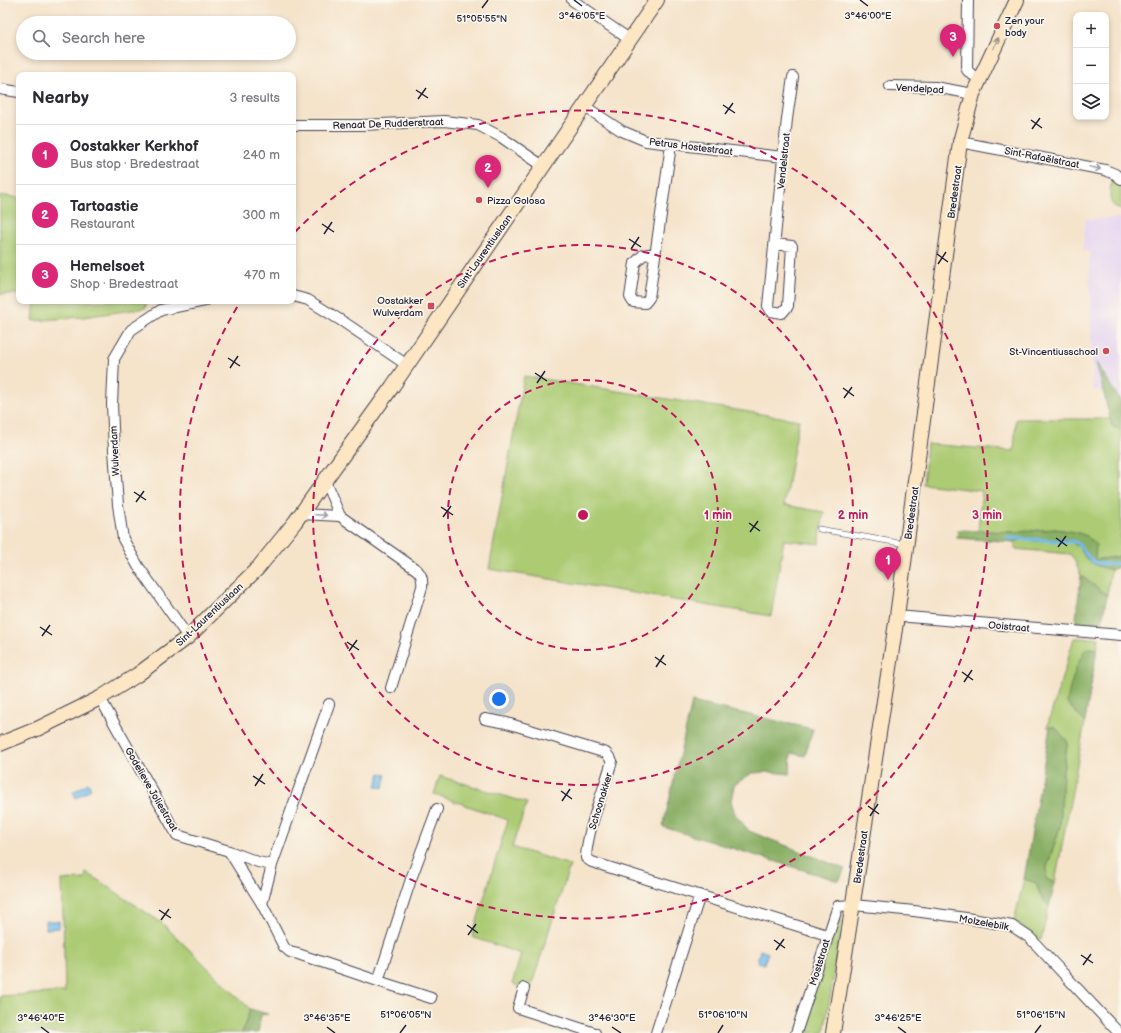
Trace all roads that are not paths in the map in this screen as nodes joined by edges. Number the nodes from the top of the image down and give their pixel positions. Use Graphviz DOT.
graph roads {
  1 [pos="572,0"];
  2 [pos="657,0"];
  3 [pos="968,0"];
  4 [pos="1017,0"];
  5 [pos="629,39"];
  6 [pos="793,77"];
  7 [pos="980,78"];
  8 [pos="890,86"];
  9 [pos="0,89"];
  10 [pos="16,92"];
  11 [pos="973,94"];
  12 [pos="584,106"];
  13 [pos="296,125"];
  14 [pos="960,142"];
  15 [pos="671,145"];
  16 [pos="783,157"];
  17 [pos="543,166"];
  18 [pos="1121,180"];
  19 [pos="775,244"];
  20 [pos="655,253"];
  21 [pos="296,297"];
  22 [pos="190,304"];
  23 [pos="407,365"];
  24 [pos="325,481"];
  25 [pos="301,514"];
  26 [pos="340,516"];
  27 [pos="819,529"];
  28 [pos="906,544"];
  29 [pos="897,616"];
  30 [pos="1121,635"];
  31 [pos="188,637"];
  32 [pos="391,688"];
  33 [pos="100,698"];
  34 [pos="329,704"];
  35 [pos="485,719"];
  36 [pos="0,744"];
  37 [pos="437,809"];
  38 [pos="229,851"];
  39 [pos="272,865"];
  40 [pos="700,895"];
  41 [pos="262,904"];
  42 [pos="854,905"];
  43 [pos="827,935"];
  44 [pos="378,981"];
  45 [pos="524,988"];
  46 [pos="431,998"];
  47 [pos="595,1033"];
  48 [pos="656,1033"];
  49 [pos="796,1033"];
  50 [pos="833,1033"];
  51 [pos="1119,1033"];
  1 -- 5 [label="street"];
  2 -- 5 [label="street, Sint-Laurentiuslaan"];
  3 -- 7 [label="street"];
  7 -- 4 [label="street, Bredestraat, one-way"];
  5 -- 12 [label="street, Sint-Laurentiuslaan"];
  6 -- 16 [label="street, Vendelstraat"];
  7 -- 11 [label="street, Bredestraat"];
  8 -- 11 [label="street, Vendelpad"];
  9 -- 10 [label="street"];
  11 -- 14 [label="street, Bredestraat"];
  12 -- 15 [label="street, Petrus Hostestraat"];
  12 -- 17 [label="street, Sint-Laurentiuslaan"];
  13 -- 17 [label="street, Renaat De Rudderstraat"];
  14 -- 18 [label="street, Sint-Rafaëlstraat, one-way"];
  14 -- 28 [label="street, Bredestraat"];
  15 -- 16 [label="street, Petrus Hostestraat"];
  15 -- 20 [label="street"];
  16 -- 19 [label="street, Vendelstraat"];
  17 -- 23 [label="street, Sint-Laurentiuslaan"];
  19 -- 19 [label="street, Vendelstraat"];
  20 -- 20 [label="street"];
  21 -- 23 [label="street"];
  22 -- 31 [label="street, Wulverdam"];
  23 -- 24 [label="street, Sint-Laurentiuslaan"];
  24 -- 25 [label="street, Sint-Laurentiuslaan"];
  24 -- 26 [label="street"];
  25 -- 26 [label="street, one-way"];
  25 -- 31 [label="street, Sint-Laurentiuslaan"];
  26 -- 32 [label="street"];
  27 -- 28 [label="lane"];
  28 -- 29 [label="street, Bredestraat"];
  29 -- 30 [label="street, Ooistraat"];
  29 -- 42 [label="street, Bredestraat"];
  31 -- 33 [label="street, Sint-Laurentiuslaan"];
  33 -- 36 [label="street, Sint-Laurentiuslaan"];
  33 -- 38 [label="street, Godelieve Joliestraat"];
  34 -- 39 [label="street"];
  35 -- 40 [label="street, Schoonakker"];
  37 -- 44 [label="street"];
  38 -- 39 [label="street, Godelieve Joliestraat"];
  38 -- 41 [label="street"];
  39 -- 41 [label="street"];
  40 -- 43 [label="street, Schoonakker"];
  40 -- 48 [label="street"];
  41 -- 44 [label="street"];
  42 -- 43 [label="street, Moststraat"];
  42 -- 50 [label="street, Bredestraat"];
  42 -- 51 [label="street, Molzelebilk"];
  43 -- 49 [label="street, Moststraat"];
  44 -- 46 [label="street"];
  45 -- 47 [label="street"];
}
